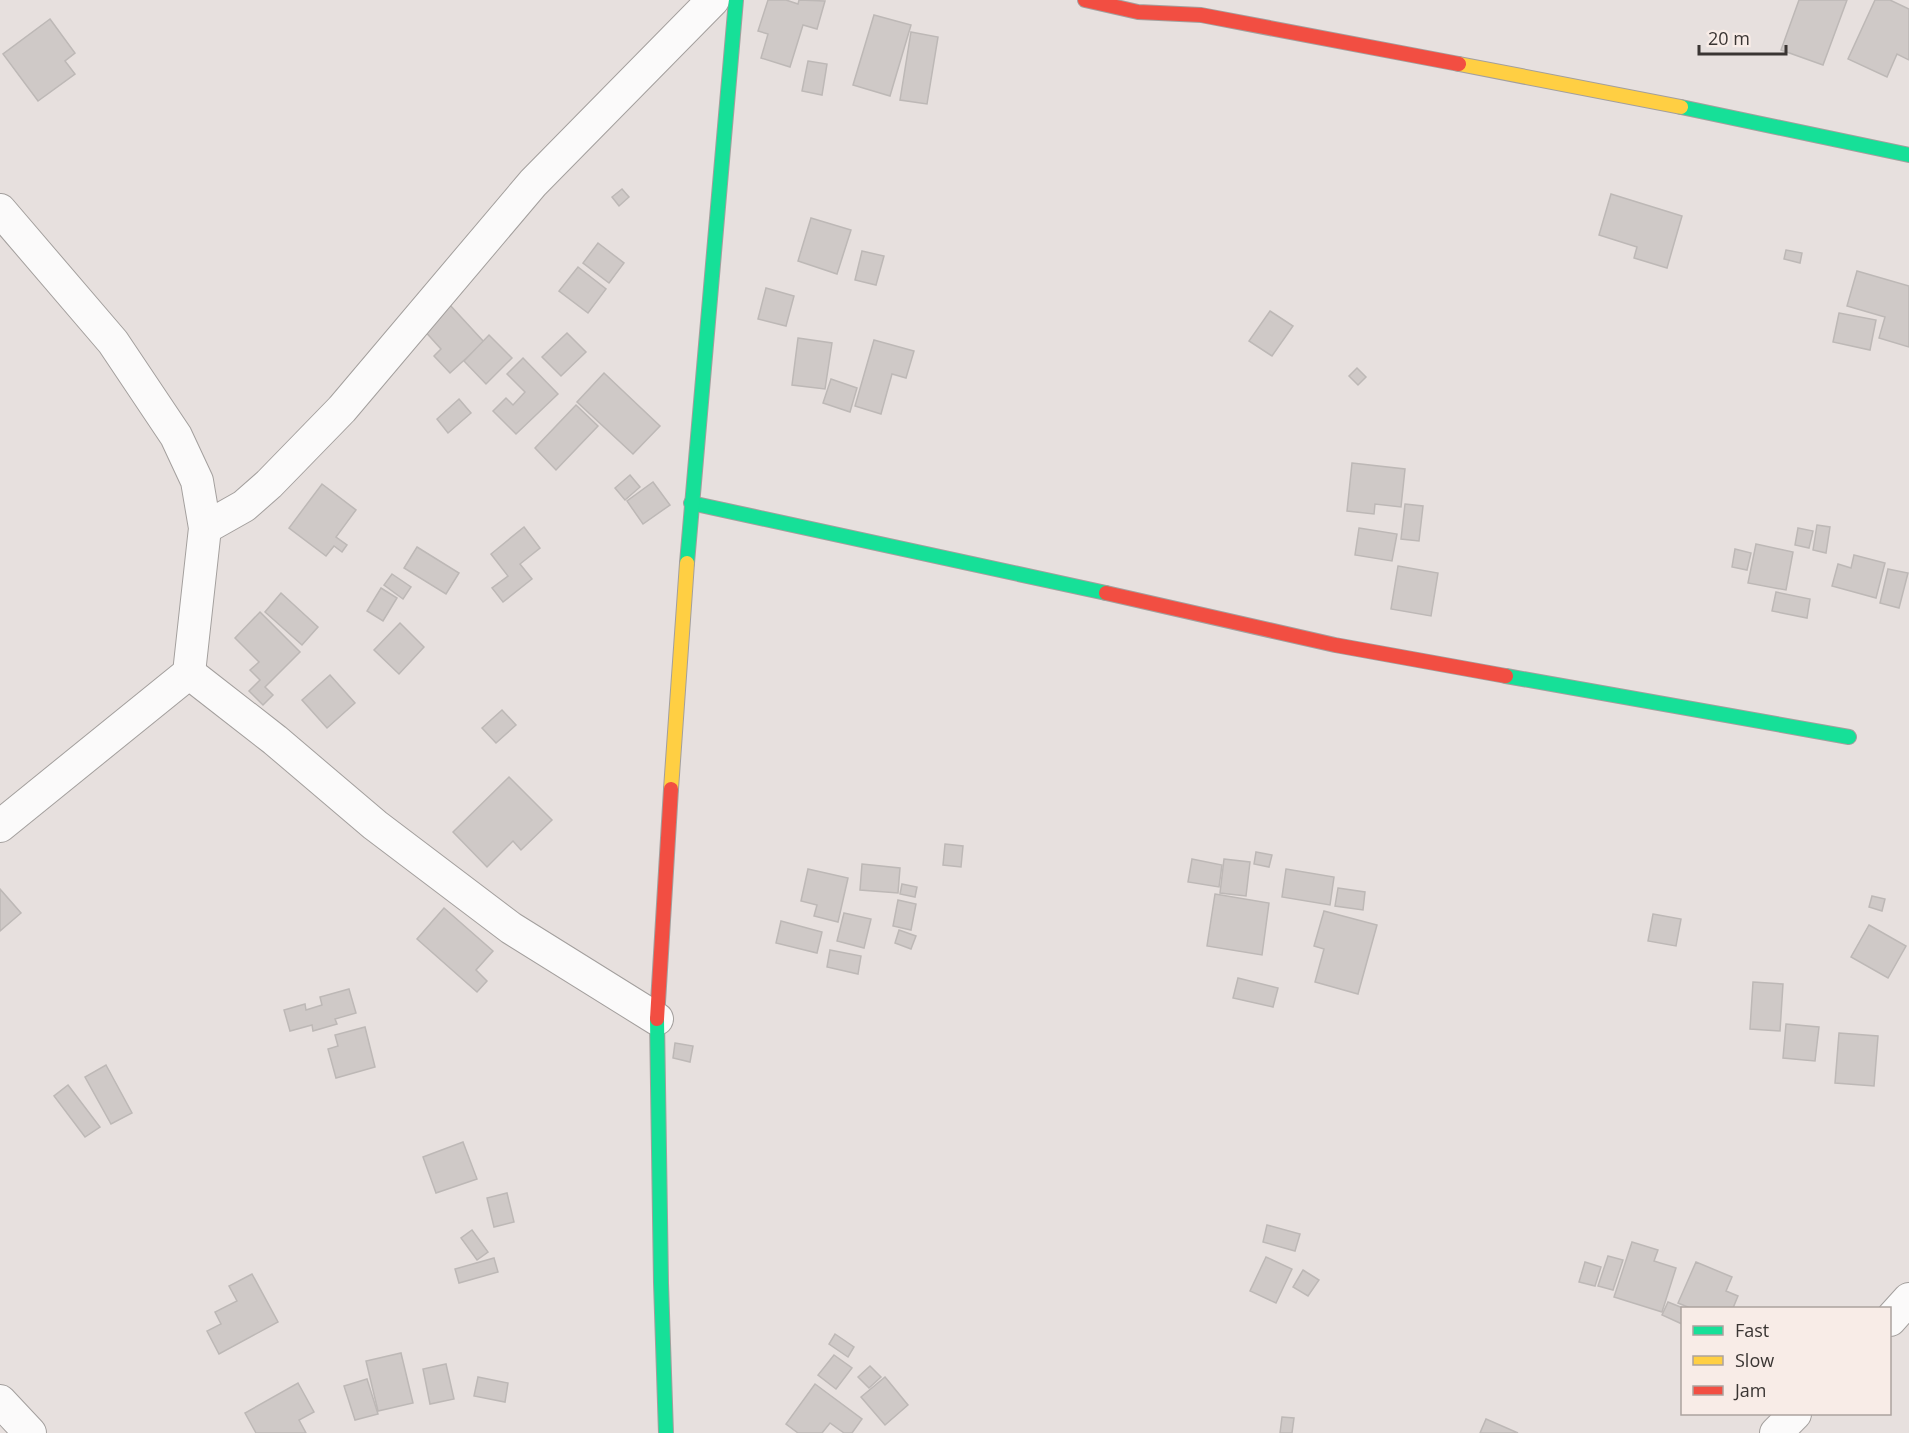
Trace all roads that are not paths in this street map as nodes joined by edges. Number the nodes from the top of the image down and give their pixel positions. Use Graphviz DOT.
graph roads {
  1 [pos="713,0"];
  2 [pos="736,0"];
  3 [pos="1085,0"];
  4 [pos="1909,155"];
  5 [pos="0,210"];
  6 [pos="691,503"];
  7 [pos="205,528"];
  8 [pos="189,673"];
  9 [pos="1848,737"];
  10 [pos="0,826"];
  11 [pos="657,1018"];
  12 [pos="1909,1299"];
  13 [pos="1891,1319"];
  14 [pos="0,1401"];
  15 [pos="1793,1415"];
  16 [pos="30,1433"];
  17 [pos="666,1433"];
  18 [pos="1776,1433"];
  1 -- 7 [label="street"];
  2 -- 6 [label="street"];
  3 -- 4 [label="street"];
  5 -- 7 [label="street"];
  6 -- 9 [label="street"];
  6 -- 11 [label="street"];
  7 -- 8 [label="street"];
  8 -- 10 [label="street"];
  8 -- 11 [label="street"];
  11 -- 17 [label="street"];
  12 -- 13 [label="street"];
  14 -- 16 [label="street"];
  15 -- 18 [label="street"];
}
